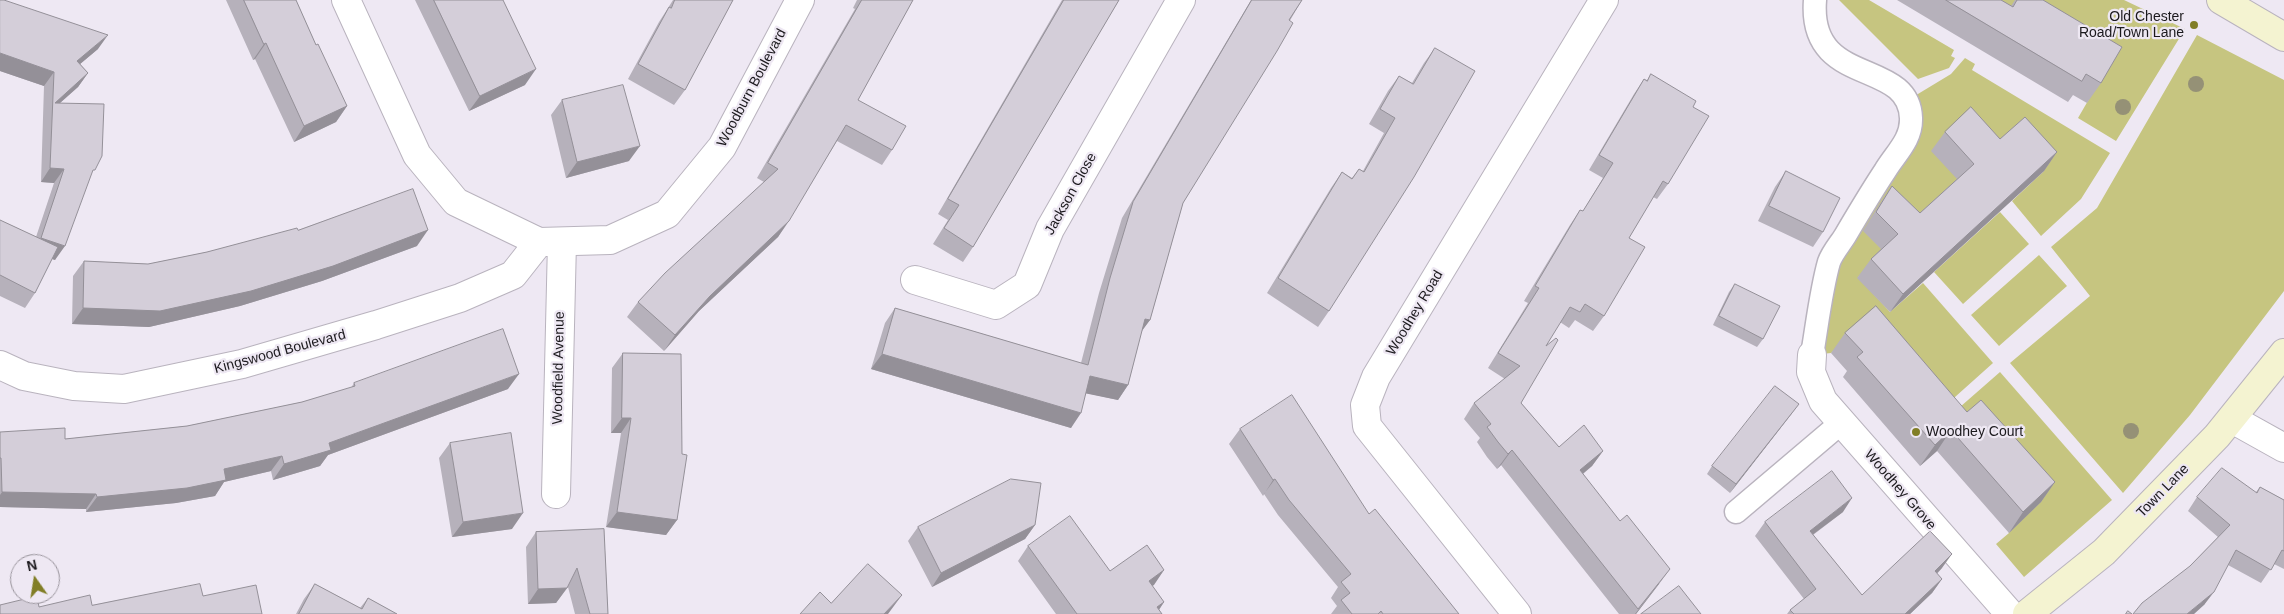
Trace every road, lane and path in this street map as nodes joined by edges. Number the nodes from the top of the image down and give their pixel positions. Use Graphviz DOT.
graph roads {
  1 [pos="346,0"];
  2 [pos="800,0"];
  3 [pos="1181,0"];
  4 [pos="1604,0"];
  5 [pos="1815,0"];
  6 [pos="2221,0"];
  7 [pos="2284,37"];
  8 [pos="550,242"];
  9 [pos="915,280"];
  10 [pos="2284,353"];
  11 [pos="1812,355"];
  12 [pos="0,365"];
  13 [pos="2232,419"];
  14 [pos="1841,423"];
  15 [pos="2284,448"];
  16 [pos="556,494"];
  17 [pos="1736,512"];
  18 [pos="1517,614"];
  19 [pos="2010,614"];
  20 [pos="2027,614"];
  1 -- 8 [label="street, Woodburn Boulevard"];
  2 -- 8 [label="street, Woodburn Boulevard"];
  3 -- 9 [label="street, Jackson Close"];
  4 -- 18 [label="street, Woodhey Road"];
  5 -- 11 [label="lane"];
  6 -- 7 [label="main road"];
  8 -- 12 [label="street, Kingswood Boulevard"];
  8 -- 16 [label="street, Woodfield Avenue"];
  10 -- 13 [label="main road, Town Lane"];
  11 -- 14 [label="street, Woodhey Grove"];
  13 -- 15 [label="street"];
  13 -- 20 [label="main road, Town Lane"];
  14 -- 17 [label="lane"];
  14 -- 19 [label="street, Woodhey Grove"];
}
